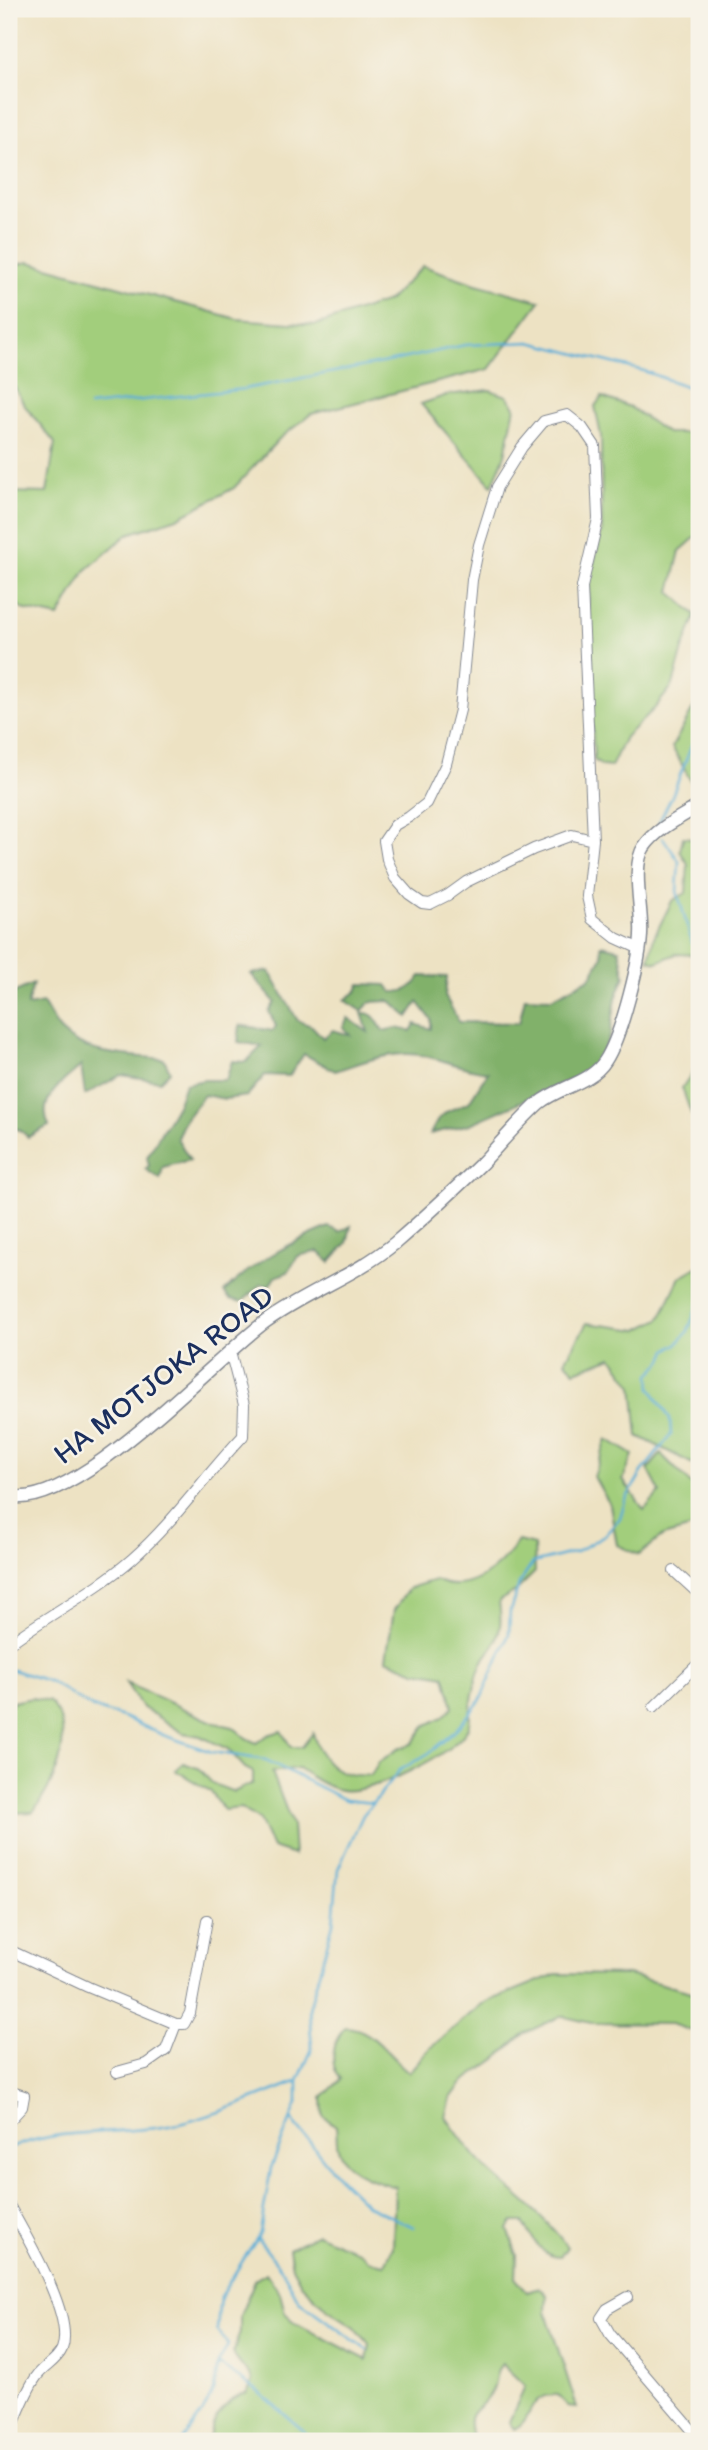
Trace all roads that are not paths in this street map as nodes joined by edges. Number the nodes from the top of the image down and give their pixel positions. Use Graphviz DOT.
graph roads {
  1 [pos="699,806"];
  2 [pos="593,840"];
  3 [pos="640,949"];
  4 [pos="230,1351"];
  5 [pos="9,1496"];
  6 [pos="674,1572"];
  7 [pos="699,1594"];
  8 [pos="9,1644"];
  9 [pos="699,1663"];
  10 [pos="654,1707"];
  11 [pos="207,1920"];
  12 [pos="9,1951"];
  13 [pos="176,2024"];
  14 [pos="117,2072"];
  15 [pos="9,2091"];
  16 [pos="9,2121"];
  17 [pos="9,2205"];
  18 [pos="628,2297"];
  19 [pos="9,2434"];
  20 [pos="699,2438"];
  1 -- 3 [label="street, HA MOTJOKA ROAD"];
  2 -- 2 [label="street"];
  2 -- 3 [label="street"];
  3 -- 4 [label="street, HA MOTJOKA ROAD"];
  4 -- 5 [label="street, HA MOTJOKA ROAD"];
  4 -- 8 [label="street"];
  6 -- 7 [label="street"];
  9 -- 10 [label="street"];
  11 -- 13 [label="street"];
  12 -- 13 [label="street"];
  13 -- 14 [label="street"];
  15 -- 16 [label="street"];
  17 -- 19 [label="street"];
  18 -- 20 [label="street"];
}
